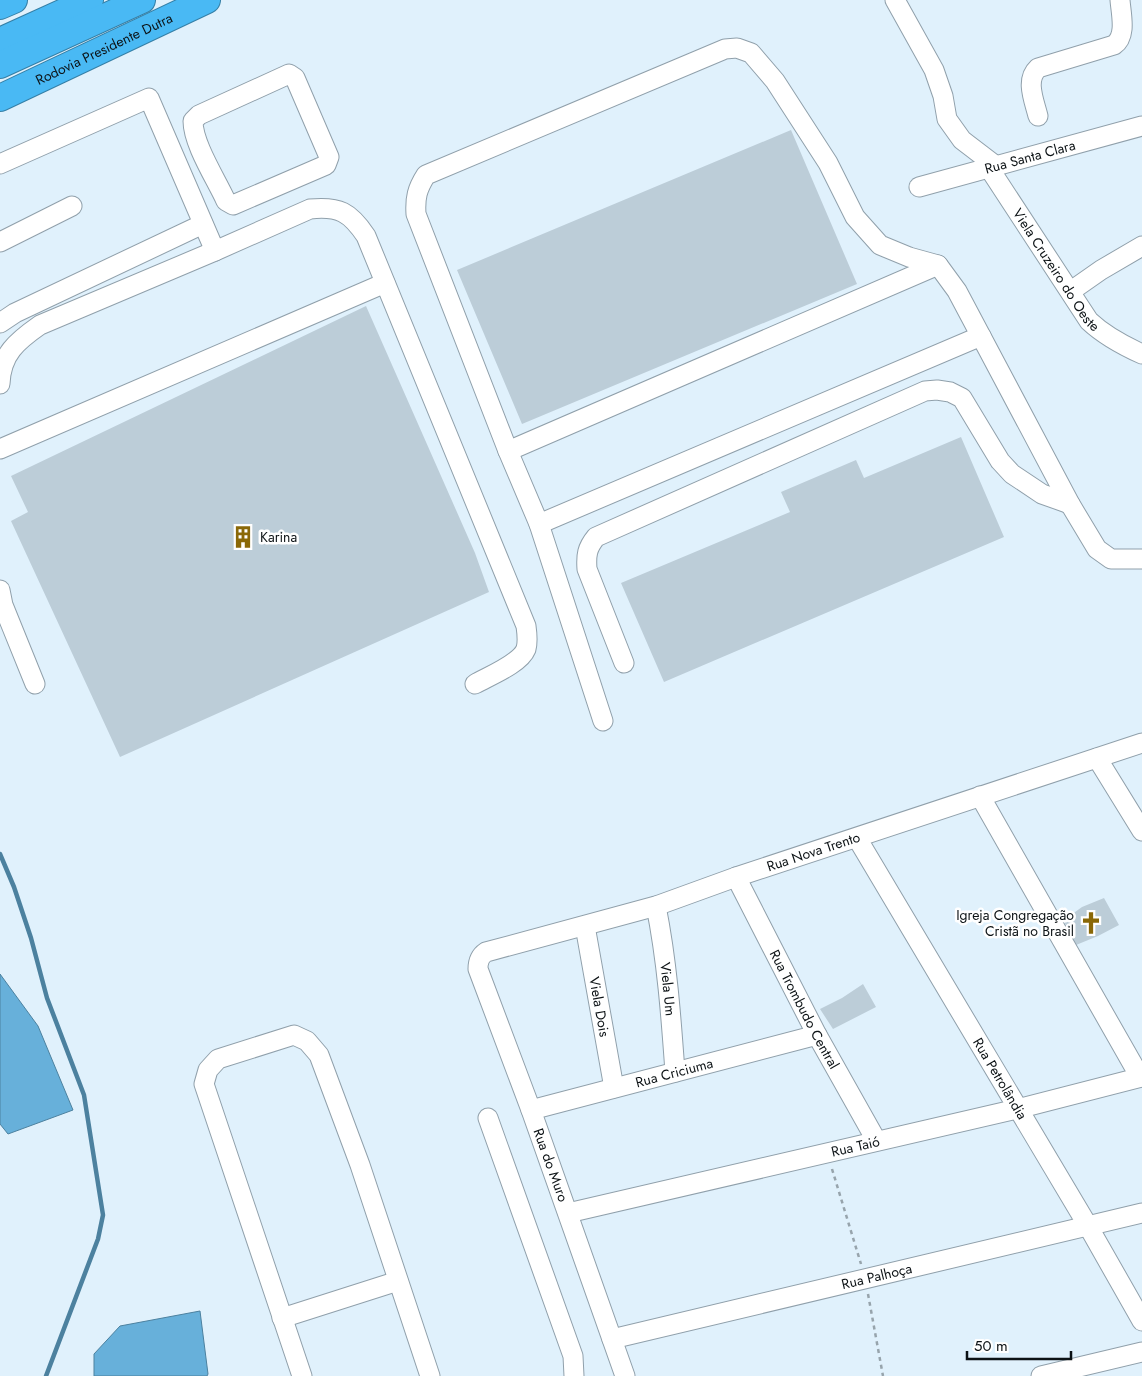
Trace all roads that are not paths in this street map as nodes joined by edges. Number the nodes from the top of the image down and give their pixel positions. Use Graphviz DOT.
graph roads {
  1 [pos="14,0"];
  2 [pos="90,0"];
  3 [pos="142,0"];
  4 [pos="207,0"];
  5 [pos="895,0"];
  6 [pos="1120,0"];
  7 [pos="0,6"];
  8 [pos="0,41"];
  9 [pos="0,65"];
  10 [pos="0,98"];
  11 [pos="1038,116"];
  12 [pos="1142,126"];
  13 [pos="200,148"];
  14 [pos="176,159"];
  15 [pos="0,164"];
  16 [pos="992,167"];
  17 [pos="919,188"];
  18 [pos="72,206"];
  19 [pos="203,224"];
  20 [pos="0,242"];
  21 [pos="1142,246"];
  22 [pos="215,251"];
  23 [pos="938,265"];
  24 [pos="385,282"];
  25 [pos="1070,291"];
  26 [pos="0,323"];
  27 [pos="981,336"];
  28 [pos="1142,354"];
  29 [pos="0,384"];
  30 [pos="0,450"];
  31 [pos="508,452"];
  32 [pos="1070,504"];
  33 [pos="539,524"];
  34 [pos="1142,559"];
  35 [pos="0,590"];
  36 [pos="624,663"];
  37 [pos="35,684"];
  38 [pos="475,684"];
  39 [pos="603,721"];
  40 [pos="1142,743"];
  41 [pos="1097,758"];
  42 [pos="980,796"];
  43 [pos="1142,831"];
  44 [pos="857,838"];
  45 [pos="736,877"];
  46 [pos="656,906"];
  47 [pos="585,926"];
  48 [pos="482,954"];
  49 [pos="816,1035"];
  50 [pos="675,1072"];
  51 [pos="1141,1077"];
  52 [pos="614,1088"];
  53 [pos="1017,1109"];
  54 [pos="532,1110"];
  55 [pos="488,1118"];
  56 [pos="876,1140"];
  57 [pos="568,1213"];
  58 [pos="1142,1213"];
  59 [pos="1088,1226"];
  60 [pos="398,1281"];
  61 [pos="282,1318"];
  62 [pos="1142,1321"];
  63 [pos="612,1339"];
  64 [pos="1142,1352"];
  65 [pos="302,1376"];
  66 [pos="430,1376"];
  67 [pos="574,1376"];
  68 [pos="625,1376"];
  69 [pos="1041,1376"];
  1 -- 7 [label="highway"];
  2 -- 8 [label="highway"];
  3 -- 9 [label="highway, Rodovia Presidente Dutra"];
  4 -- 10 [label="highway, Rodovia Presidente Dutra"];
  5 -- 16 [label="street, Viela Cruzeiro do Oeste"];
  6 -- 11 [label="street"];
  12 -- 16 [label="street, Rua Santa Clara"];
  13 -- 13 [label="street"];
  13 -- 14 [label="street"];
  14 -- 15 [label="street"];
  14 -- 19 [label="street"];
  16 -- 17 [label="street, Rua Santa Clara"];
  16 -- 25 [label="street, Viela Cruzeiro do Oeste"];
  18 -- 20 [label="street"];
  19 -- 22 [label="street"];
  19 -- 26 [label="street"];
  21 -- 25 [label="street"];
  22 -- 24 [label="street"];
  22 -- 29 [label="street"];
  23 -- 27 [label="street"];
  23 -- 31 [label="street"];
  23 -- 31 [label="street"];
  24 -- 30 [label="street"];
  24 -- 38 [label="street"];
  25 -- 28 [label="street, Viela Cruzeiro do Oeste"];
  27 -- 32 [label="street"];
  27 -- 33 [label="street"];
  31 -- 33 [label="street"];
  32 -- 34 [label="street"];
  32 -- 36 [label="street"];
  33 -- 39 [label="street"];
  35 -- 37 [label="street"];
  40 -- 41 [label="street, Rua Nova Trento"];
  41 -- 42 [label="street, Rua Nova Trento"];
  41 -- 43 [label="street"];
  42 -- 44 [label="street, Rua Nova Trento"];
  42 -- 51 [label="street"];
  44 -- 45 [label="street, Rua Nova Trento"];
  44 -- 53 [label="street, Rua Petrolândia"];
  45 -- 46 [label="street, Rua Nova Trento"];
  45 -- 49 [label="street, Rua Trombudo Central"];
  46 -- 47 [label="street, Rua Nova Trento"];
  46 -- 50 [label="street, Viela Um"];
  47 -- 48 [label="street, Rua Nova Trento"];
  47 -- 52 [label="street, Viela Dois"];
  48 -- 54 [label="street, Rua do Muro"];
  49 -- 50 [label="street, Rua Criciuma"];
  49 -- 56 [label="street, Rua Trombudo Central"];
  50 -- 52 [label="street, Rua Criciuma"];
  51 -- 53 [label="street, Rua Taió"];
  52 -- 54 [label="street, Rua Criciuma"];
  53 -- 56 [label="street, Rua Taió"];
  53 -- 59 [label="street, Rua Petrolândia"];
  54 -- 57 [label="street, Rua do Muro"];
  55 -- 67 [label="street"];
  56 -- 57 [label="street, Rua Taió"];
  57 -- 63 [label="street, Rua do Muro"];
  58 -- 59 [label="street, Rua Palhoça"];
  59 -- 62 [label="street, Rua Petrolândia"];
  59 -- 63 [label="street, Rua Palhoça"];
  60 -- 61 [label="street"];
  60 -- 61 [label="street"];
  60 -- 66 [label="street"];
  61 -- 65 [label="street"];
  63 -- 68 [label="street, Rua do Muro"];
  64 -- 69 [label="street"];
}
